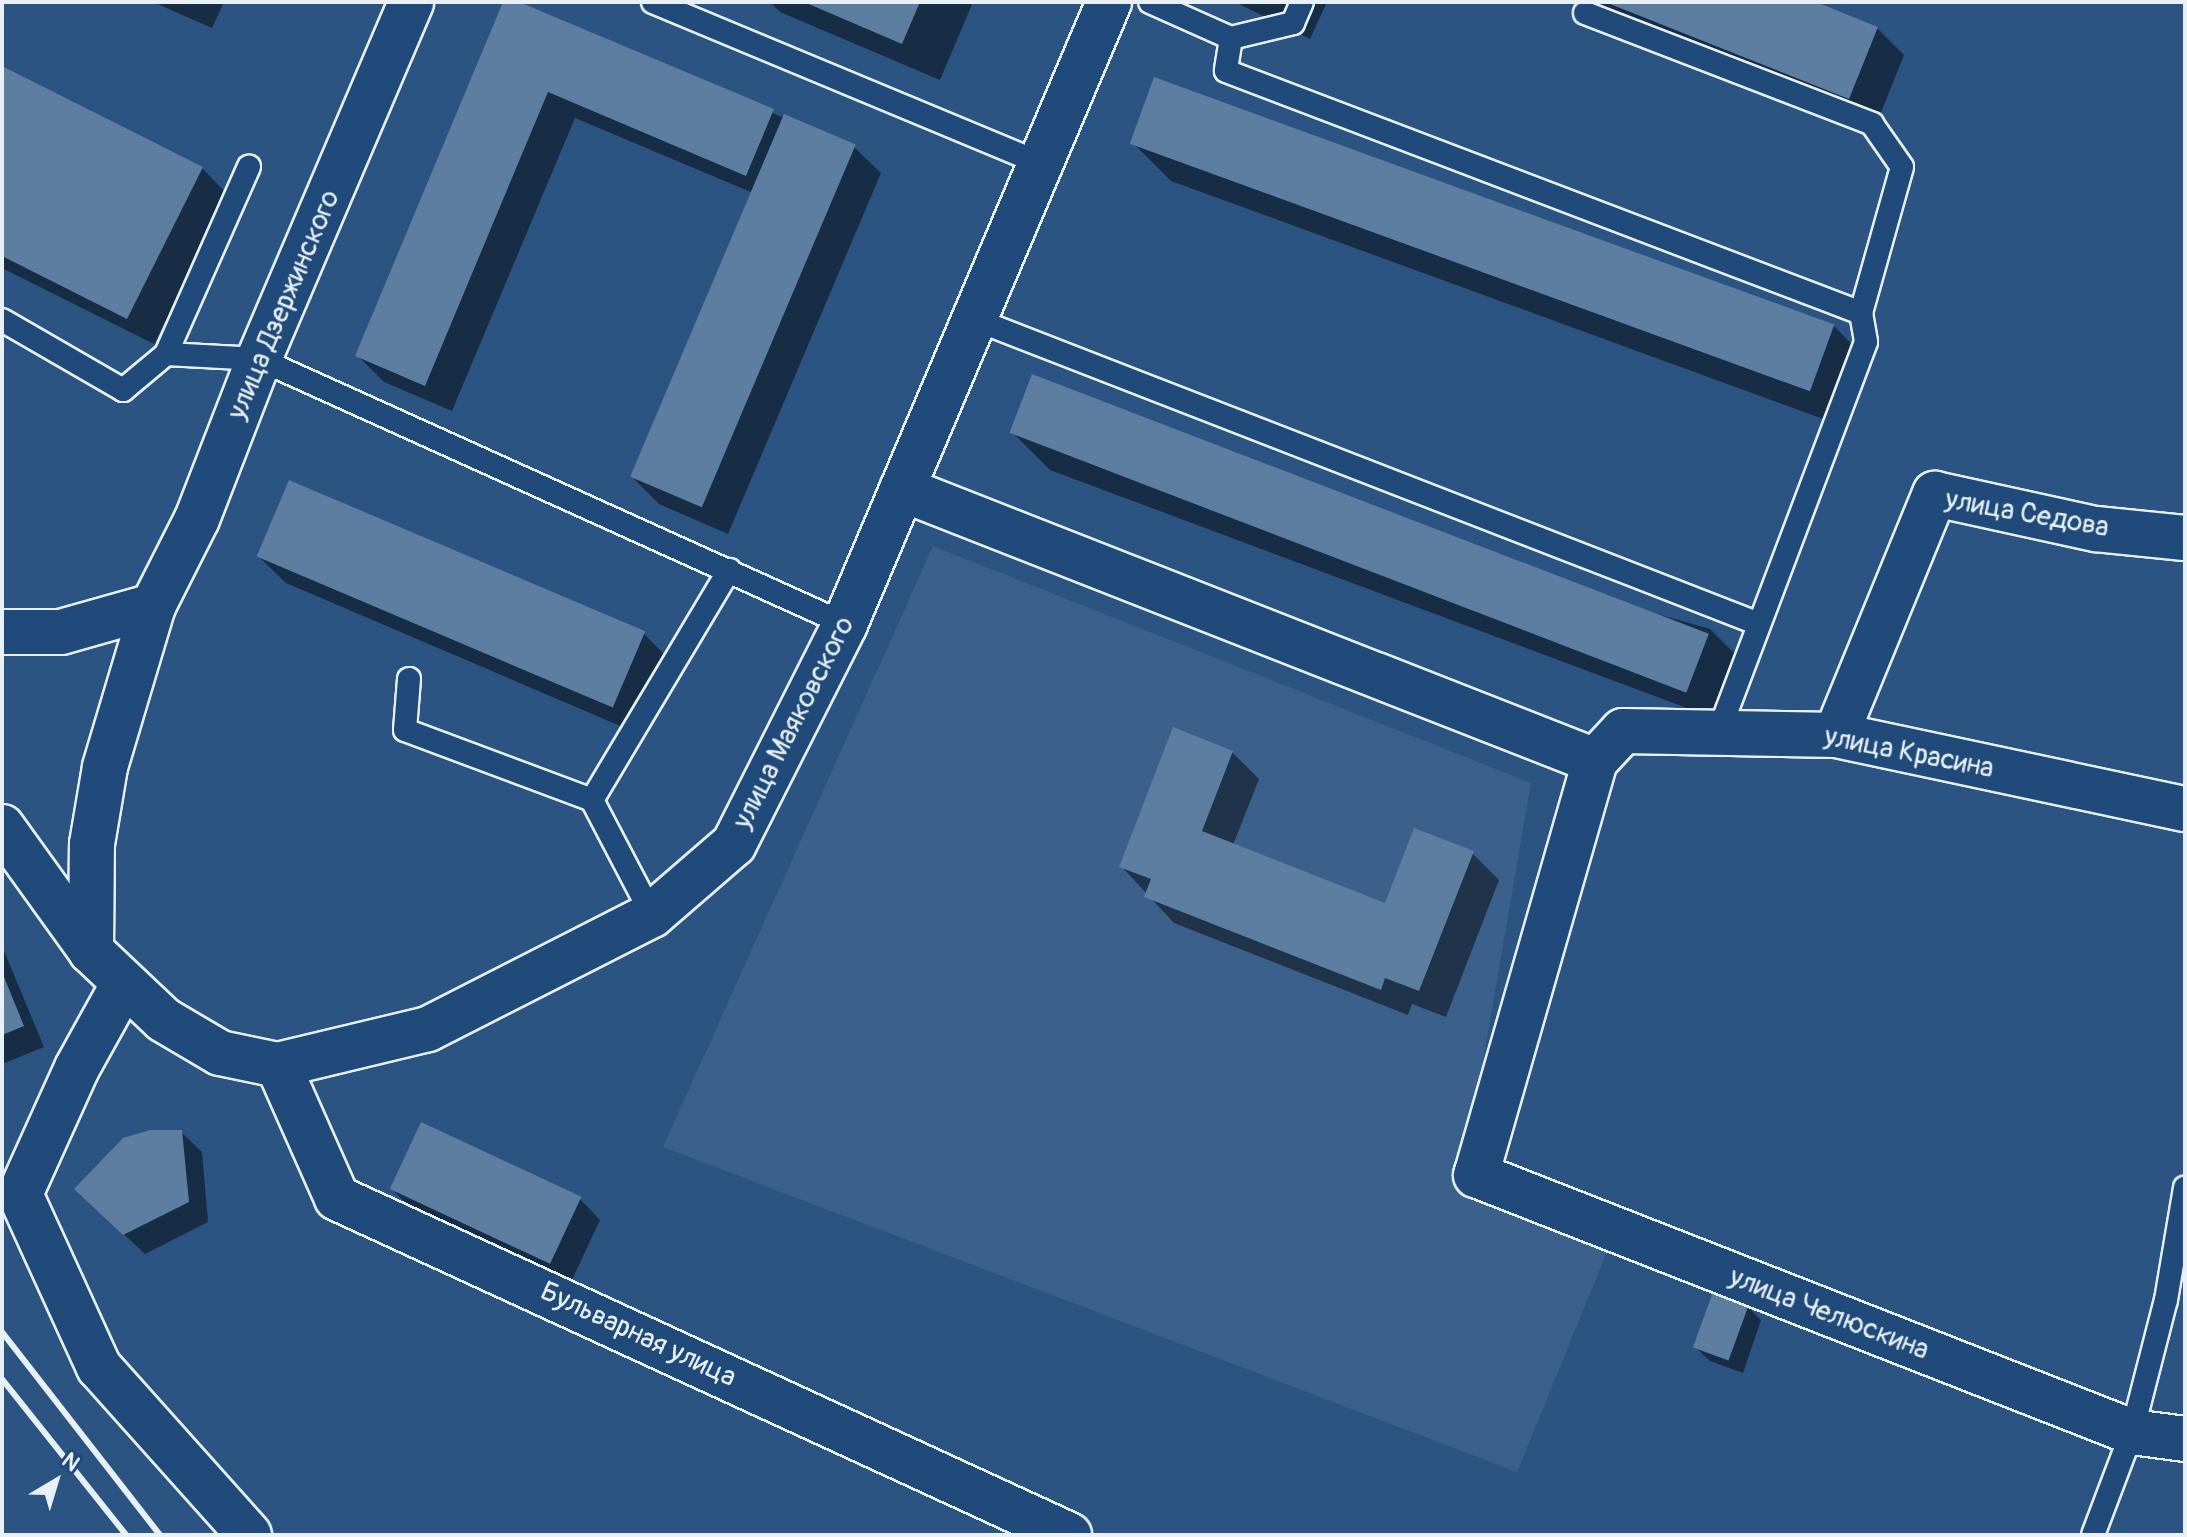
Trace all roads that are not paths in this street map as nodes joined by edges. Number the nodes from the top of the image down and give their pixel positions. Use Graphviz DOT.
graph roads {
  1 [pos="411,2"];
  2 [pos="653,2"];
  3 [pos="1109,2"];
  4 [pos="1150,2"];
  5 [pos="1302,2"];
  6 [pos="1585,13"];
  7 [pos="1231,38"];
  8 [pos="1040,163"];
  9 [pos="249,167"];
  10 [pos="1861,313"];
  11 [pos="974,319"];
  12 [pos="2,320"];
  13 [pos="166,354"];
  14 [pos="259,359"];
  15 [pos="902,489"];
  16 [pos="2185,538"];
  17 [pos="729,570"];
  18 [pos="153,606"];
  19 [pos="845,624"];
  20 [pos="1759,624"];
  21 [pos="2,632"];
  22 [pos="409,679"];
  23 [pos="1718,733"];
  24 [pos="1836,735"];
  25 [pos="1595,761"];
  26 [pos="592,800"];
  27 [pos="2185,809"];
  28 [pos="2,827"];
  29 [pos="652,915"];
  30 [pos="91,951"];
  31 [pos="123,985"];
  32 [pos="278,1065"];
  33 [pos="2185,1188"];
  34 [pos="2132,1432"];
  35 [pos="2185,1439"];
  36 [pos="249,1535"];
  37 [pos="1069,1535"];
  38 [pos="2093,1535"];
  1 -- 14 [label="street, улица Дзержинского"];
  2 -- 8 [label="lane"];
  3 -- 8 [label="street, улица Маяковского"];
  4 -- 7 [label="lane"];
  5 -- 7 [label="lane"];
  6 -- 10 [label="lane"];
  7 -- 10 [label="lane"];
  8 -- 11 [label="street, улица Маяковского"];
  9 -- 13 [label="lane"];
  10 -- 20 [label="lane"];
  11 -- 15 [label="street, улица Маяковского"];
  11 -- 20 [label="lane"];
  12 -- 13 [label="lane"];
  13 -- 14 [label="lane"];
  14 -- 17 [label="lane"];
  14 -- 18 [label="street, улица Дзержинского"];
  15 -- 19 [label="street, улица Маяковского"];
  15 -- 25 [label="street"];
  16 -- 24 [label="street, улица Седова"];
  17 -- 19 [label="lane"];
  17 -- 26 [label="lane"];
  18 -- 21 [label="street"];
  18 -- 30 [label="street, улица Дзержинского"];
  19 -- 29 [label="street, улица Маяковского"];
  20 -- 23 [label="lane"];
  22 -- 26 [label="lane"];
  23 -- 24 [label="street, улица Красина"];
  23 -- 25 [label="street, улица Красина"];
  24 -- 27 [label="street, улица Красина"];
  25 -- 34 [label="street, улица Челюскина"];
  26 -- 29 [label="lane"];
  28 -- 30 [label="street, улица Маяковского"];
  29 -- 32 [label="street, улица Маяковского"];
  30 -- 31 [label="street, улица Маяковского"];
  31 -- 32 [label="street, улица Маяковского"];
  31 -- 36 [label="street"];
  32 -- 37 [label="street, Бульварная улица"];
  33 -- 34 [label="lane"];
  34 -- 35 [label="street, улица Челюскина"];
  34 -- 38 [label="lane"];
}
